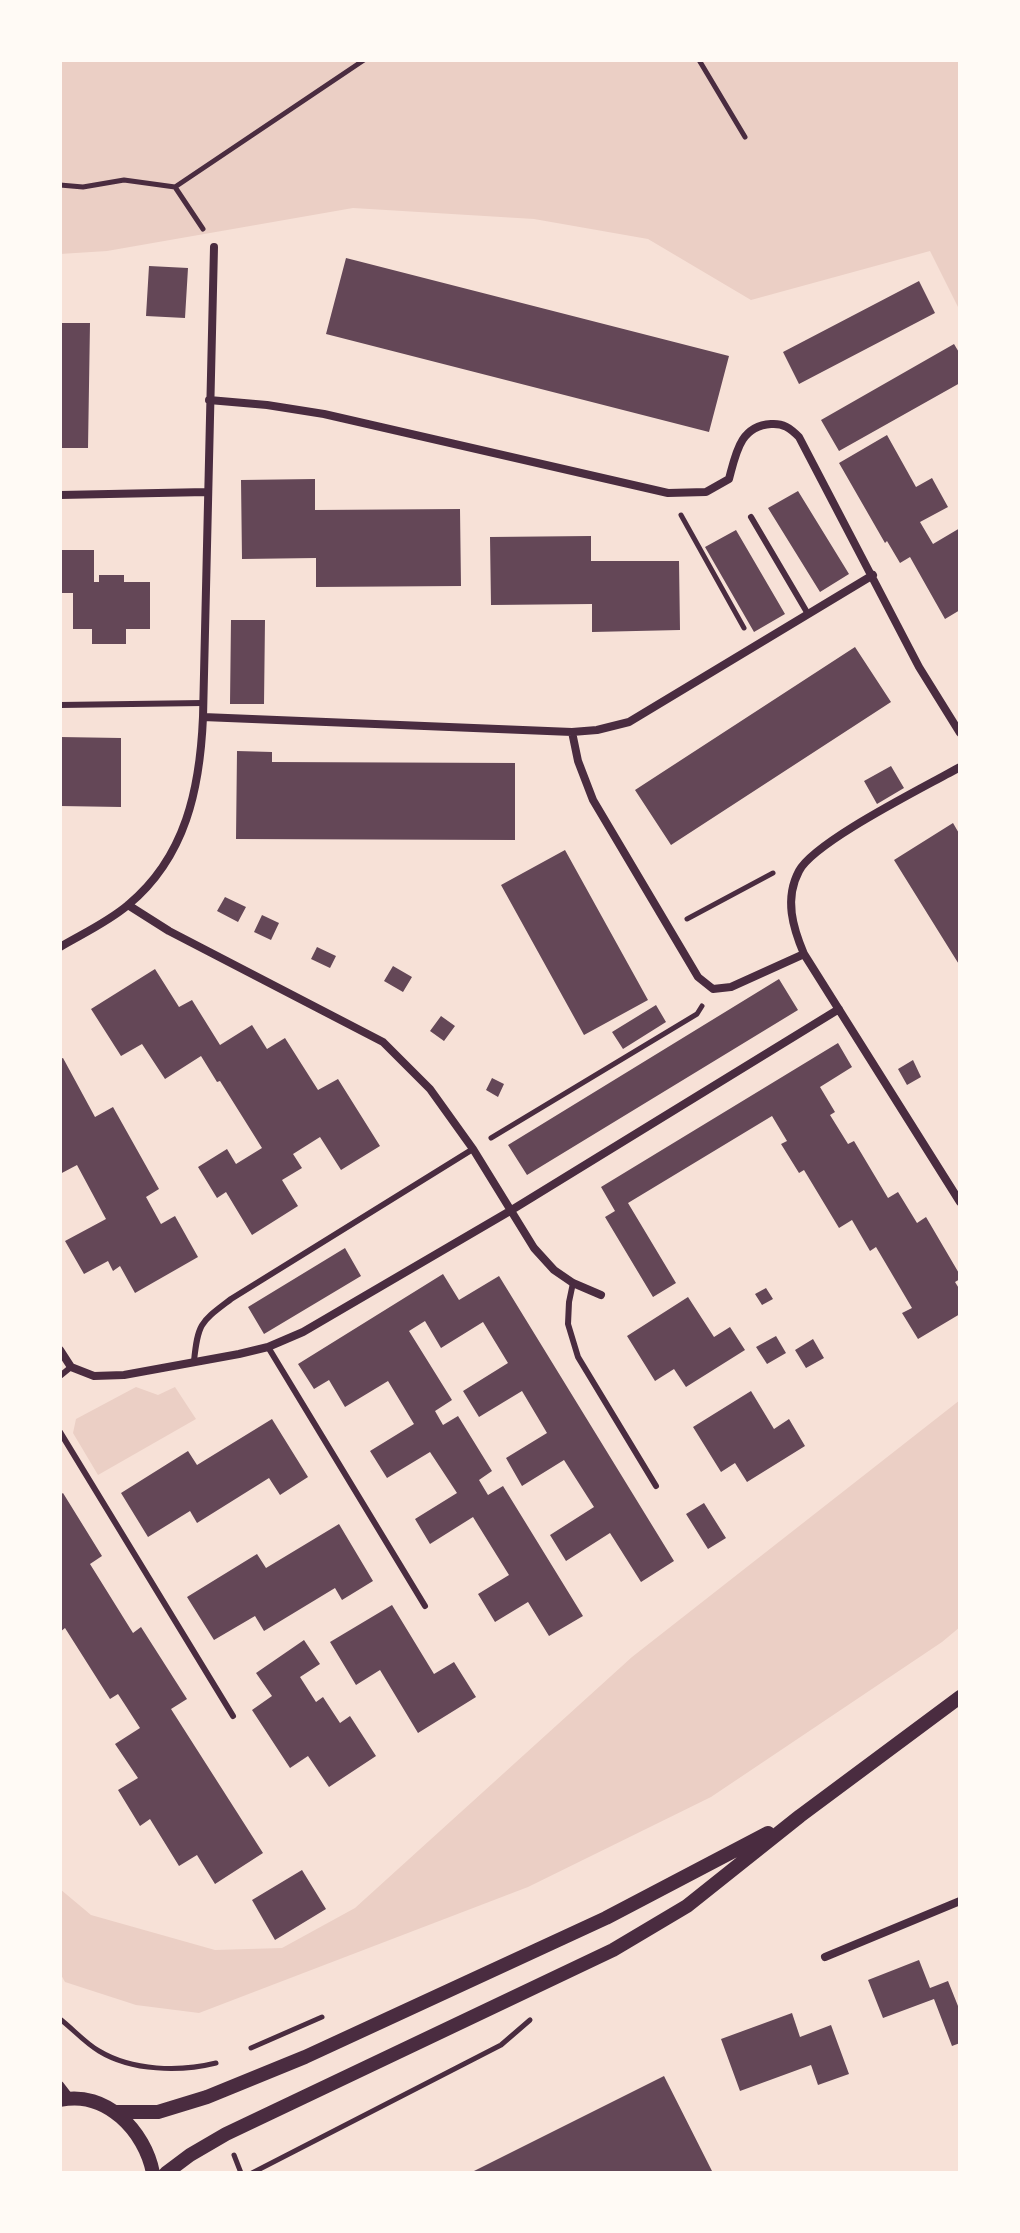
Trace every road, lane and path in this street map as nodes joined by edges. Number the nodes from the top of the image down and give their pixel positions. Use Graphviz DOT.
graph roads {
  1 [pos="364,60"];
  2 [pos="699,60"];
  3 [pos="745,137"];
  4 [pos="60,185"];
  5 [pos="175,187"];
  6 [pos="214,247"];
  7 [pos="209,400"];
  8 [pos="207,492"];
  9 [pos="668,493"];
  10 [pos="60,495"];
  11 [pos="751,517"];
  12 [pos="873,575"];
  13 [pos="808,614"];
  14 [pos="754,646"];
  15 [pos="203,703"];
  16 [pos="60,705"];
  17 [pos="203,717"];
  18 [pos="572,732"];
  19 [pos="960,733"];
  20 [pos="960,767"];
  21 [pos="776,871"];
  22 [pos="128,905"];
  23 [pos="668,929"];
  24 [pos="60,947"];
  25 [pos="804,954"];
  26 [pos="713,989"];
  27 [pos="839,1009"];
  28 [pos="473,1149"];
  29 [pos="960,1202"];
  30 [pos="510,1211"];
  31 [pos="573,1283"];
  32 [pos="601,1295"];
  33 [pos="268,1347"];
  34 [pos="60,1350"];
  35 [pos="194,1361"];
  36 [pos="71,1367"];
  37 [pos="60,1376"];
  38 [pos="60,1432"];
  39 [pos="656,1486"];
  40 [pos="425,1606"];
  41 [pos="960,1697"];
  42 [pos="233,1716"];
  43 [pos="800,1816"];
  44 [pos="960,1901"];
  45 [pos="825,1957"];
  46 [pos="332,2013"];
  47 [pos="535,2016"];
  48 [pos="60,2019"];
  49 [pos="245,2050"];
  50 [pos="216,2063"];
  51 [pos="60,2085"];
  52 [pos="65,2099"];
  53 [pos="116,2112"];
  54 [pos="232,2151"];
  55 [pos="153,2173"];
  56 [pos="166,2173"];
  57 [pos="241,2173"];
  58 [pos="252,2173"];
  1 -- 5 [label="path"];
  2 -- 3 [label="path"];
  4 -- 5 [label="path"];
  5 -- 6 [label="path"];
  6 -- 7 [label="street"];
  7 -- 8 [label="street"];
  7 -- 9 [label="street"];
  8 -- 10 [label="street"];
  8 -- 15 [label="street"];
  9 -- 12 [label="street"];
  9 -- 14 [label="path"];
  11 -- 13 [label="lane"];
  12 -- 13 [label="street"];
  12 -- 19 [label="street"];
  13 -- 14 [label="street"];
  14 -- 18 [label="street"];
  15 -- 16 [label="lane"];
  15 -- 17 [label="street"];
  17 -- 18 [label="street"];
  17 -- 22 [label="street"];
  18 -- 23 [label="street"];
  20 -- 25 [label="street"];
  21 -- 23 [label="path"];
  22 -- 24 [label="street"];
  22 -- 28 [label="street"];
  23 -- 26 [label="street"];
  25 -- 26 [label="street"];
  25 -- 27 [label="street"];
  26 -- 28 [label="path"];
  27 -- 29 [label="street"];
  27 -- 30 [label="street"];
  28 -- 30 [label="street"];
  28 -- 35 [label="lane"];
  30 -- 31 [label="street"];
  30 -- 33 [label="street"];
  31 -- 32 [label="street"];
  31 -- 39 [label="lane"];
  33 -- 35 [label="street"];
  33 -- 40 [label="lane"];
  34 -- 36 [label="street"];
  35 -- 36 [label="street"];
  36 -- 37 [label="lane"];
  38 -- 42 [label="lane"];
  41 -- 43 [label="street"];
  43 -- 53 [label="street"];
  43 -- 56 [label="street"];
  44 -- 45 [label="street"];
  46 -- 49 [label="path"];
  47 -- 58 [label="path"];
  48 -- 50 [label="path"];
  51 -- 52 [label="street"];
  52 -- 53 [label="street"];
  53 -- 55 [label="street"];
  54 -- 57 [label="path"];
}
